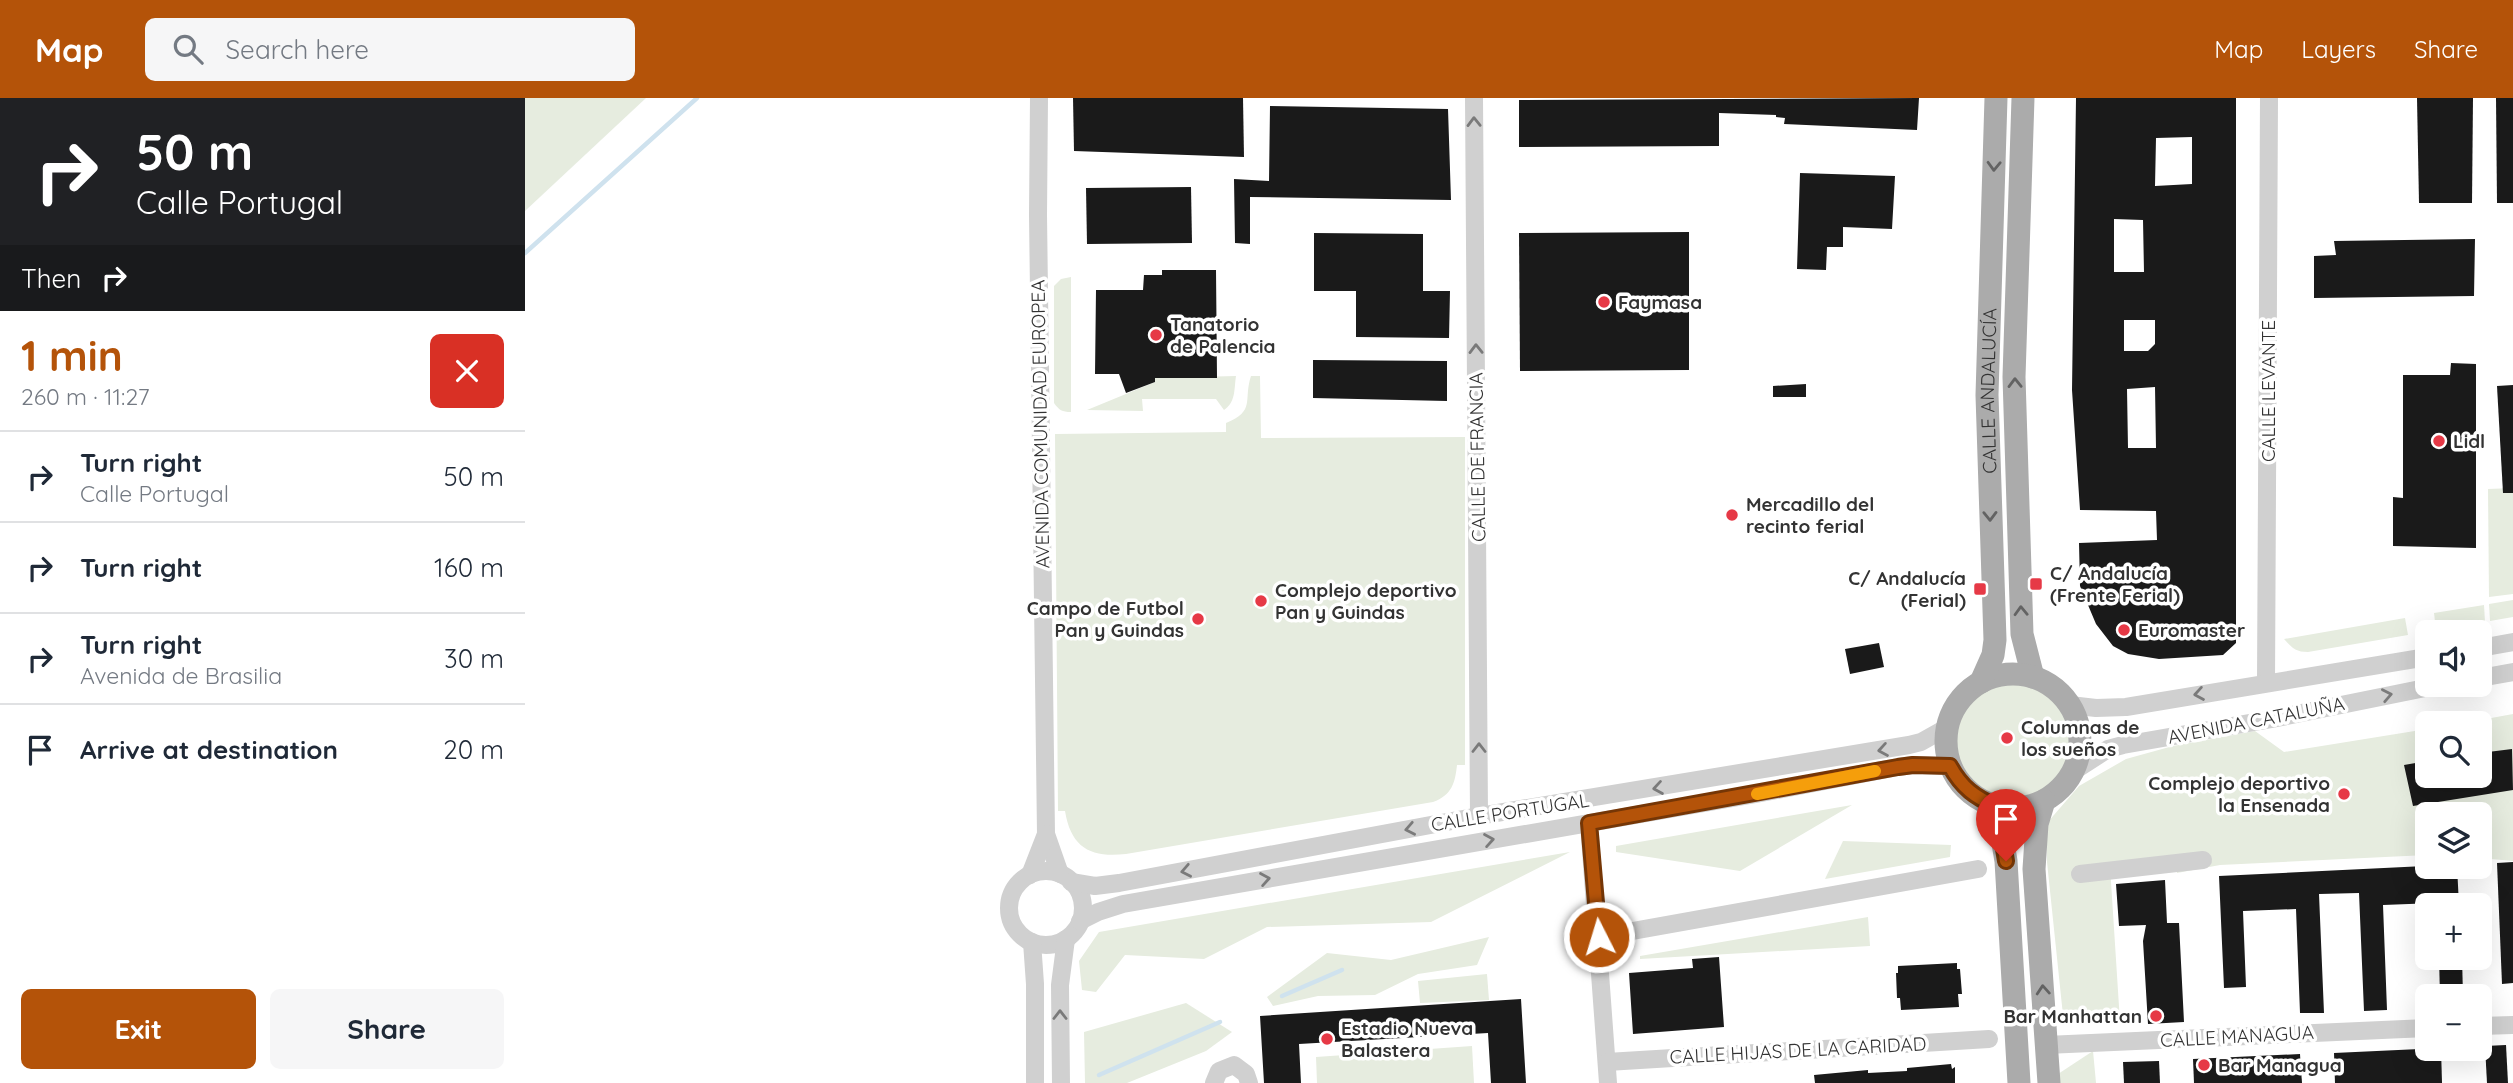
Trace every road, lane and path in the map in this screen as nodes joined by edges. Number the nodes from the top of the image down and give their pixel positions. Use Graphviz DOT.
graph roads {
  1 [pos="1039,98"];
  2 [pos="1474,98"];
  3 [pos="1996,98"];
  4 [pos="2024,98"];
  5 [pos="2269,98"];
  6 [pos="2513,642"];
  7 [pos="2492,646"];
  8 [pos="2415,659"];
  9 [pos="2513,672"];
  10 [pos="2492,676"];
  11 [pos="2033,677"];
  12 [pos="1981,681"];
  13 [pos="2266,683"];
  14 [pos="2415,690"];
  15 [pos="2070,705"];
  16 [pos="1947,728"];
  17 [pos="1950,766"];
  18 [pos="2074,771"];
  19 [pos="2044,801"];
  20 [pos="1997,807"];
  21 [pos="1479,816"];
  22 [pos="1589,823"];
  23 [pos="1046,834"];
  24 [pos="2203,860"];
  25 [pos="1978,869"];
  26 [pos="2080,874"];
  27 [pos="1030,875"];
  28 [pos="1065,878"];
  29 [pos="1080,922"];
  30 [pos="1599,937"];
  31 [pos="1066,939"];
  32 [pos="1032,942"];
  33 [pos="2513,1025"];
  34 [pos="2492,1026"];
  35 [pos="2415,1029"];
  36 [pos="1989,1039"];
  37 [pos="2046,1045"];
  38 [pos="1607,1062"];
  39 [pos="1035,1083"];
  40 [pos="1061,1083"];
  41 [pos="1214,1083"];
  42 [pos="1249,1083"];
  43 [pos="1608,1083"];
  44 [pos="2019,1083"];
  45 [pos="2049,1083"];
  1 -- 23 [label="street, AVENIDA COMUNIDAD EUROPEA"];
  21 -- 2 [label="street, CALLE DE FRANCIA, one-way"];
  3 -- 12 [label="main road, CALLE ANDALUCÍA, one-way"];
  11 -- 4 [label="main road, CALLE ANDALUCÍA, one-way"];
  5 -- 13 [label="street, CALLE LEVANTE"];
  6 -- 7 [label="street"];
  8 -- 13 [label="street, AVENIDA CATALUÑA"];
  9 -- 10 [label="street"];
  11 -- 12 [label="main road"];
  11 -- 15 [label="main road"];
  12 -- 16 [label="main road"];
  13 -- 15 [label="street, AVENIDA CATALUÑA, one-way"];
  18 -- 14 [label="street, AVENIDA CATALUÑA, one-way"];
  15 -- 18 [label="main road"];
  16 -- 17 [label="main road"];
  16 -- 21 [label="street, CALLE PORTUGAL, one-way"];
  17 -- 20 [label="main road"];
  17 -- 22 [label="street, CALLE PORTUGAL"];
  18 -- 19 [label="main road"];
  19 -- 20 [label="main road"];
  37 -- 19 [label="main road, one-way"];
  20 -- 44 [label="main road"];
  21 -- 28 [label="street, CALLE PORTUGAL, one-way"];
  29 -- 22 [label="street, CALLE PORTUGAL, one-way"];
  22 -- 30 [label="street"];
  23 -- 27 [label="street, AVENIDA COMUNIDAD EUROPEA"];
  23 -- 28 [label="street, AVENIDA COMUNIDAD EUROPEA"];
  24 -- 26 [label="street"];
  25 -- 30 [label="street"];
  27 -- 28 [label="street"];
  27 -- 32 [label="street"];
  28 -- 29 [label="street"];
  29 -- 31 [label="street"];
  30 -- 38 [label="street"];
  31 -- 32 [label="street"];
  40 -- 31 [label="street, one-way"];
  32 -- 39 [label="street"];
  33 -- 34 [label="street"];
  35 -- 37 [label="street, CALLE MANAGUA"];
  36 -- 38 [label="street, CALLE HIJAS DE LA CARIDAD"];
  37 -- 45 [label="main road"];
  38 -- 43 [label="street"];
  41 -- 42 [label="street"];
}
